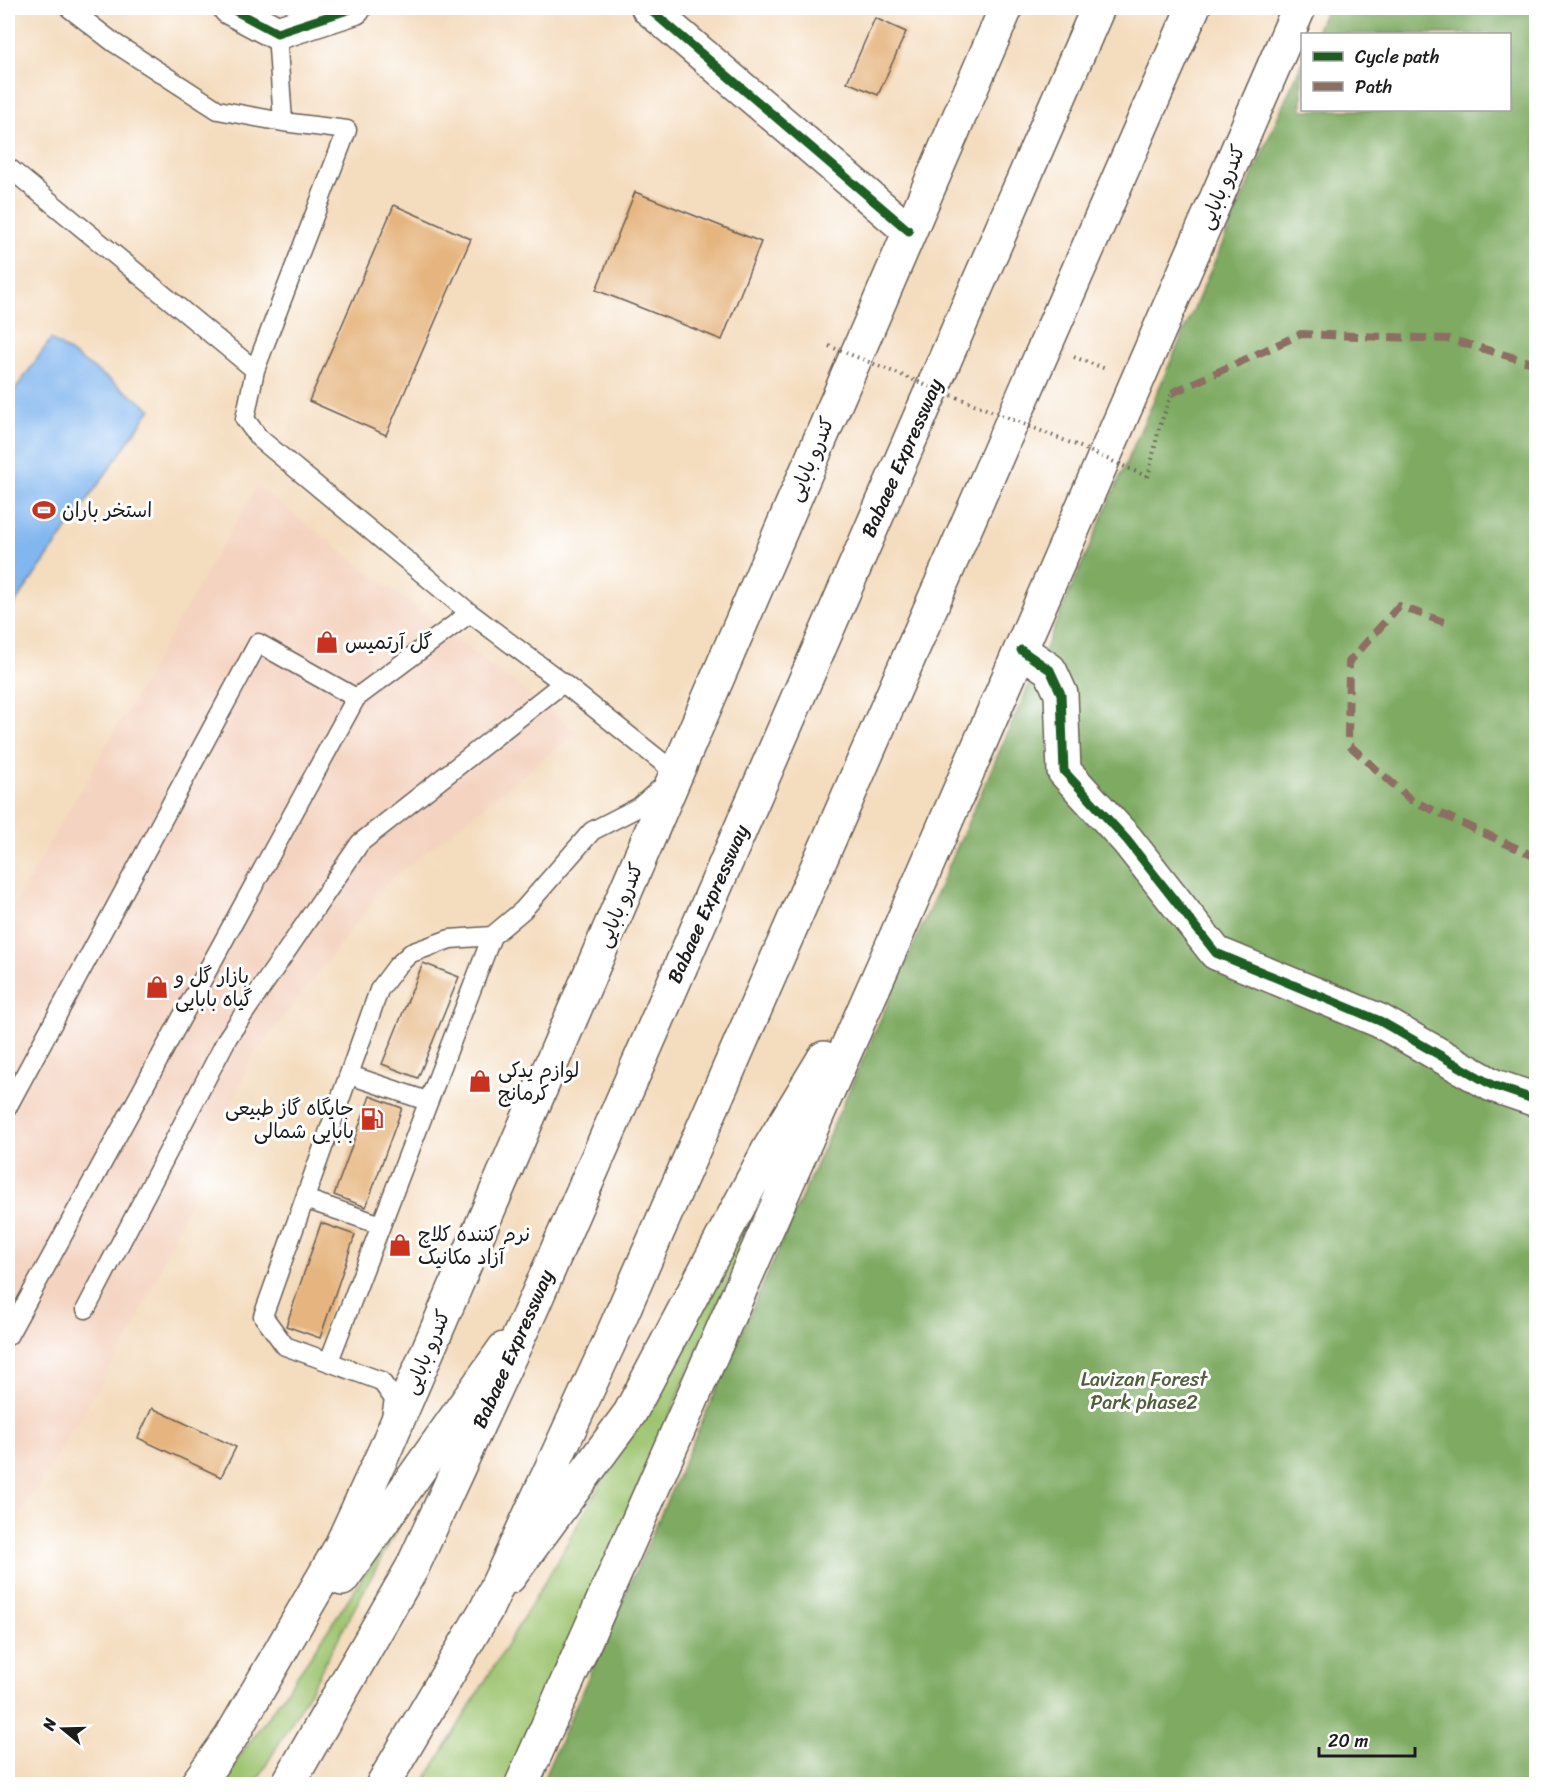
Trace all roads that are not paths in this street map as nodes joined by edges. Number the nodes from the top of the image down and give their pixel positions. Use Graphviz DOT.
graph roads {
  1 [pos="69,8"];
  2 [pos="230,8"];
  3 [pos="354,8"];
  4 [pos="648,8"];
  5 [pos="1006,8"];
  6 [pos="1098,8"];
  7 [pos="1193,8"];
  8 [pos="1299,8"];
  9 [pos="277,33"];
  10 [pos="283,122"];
  11 [pos="8,167"];
  12 [pos="909,231"];
  13 [pos="255,370"];
  14 [pos="470,613"];
  15 [pos="1021,650"];
  16 [pos="563,683"];
  17 [pos="356,698"];
  18 [pos="677,774"];
  19 [pos="492,936"];
  20 [pos="896,939"];
  21 [pos="350,1075"];
  22 [pos="1536,1100"];
  23 [pos="428,1101"];
  24 [pos="8,1106"];
  25 [pos="305,1199"];
  26 [pos="381,1225"];
  27 [pos="532,1308"];
  28 [pos="86,1309"];
  29 [pos="8,1336"];
  30 [pos="330,1361"];
  31 [pos="385,1450"];
  32 [pos="487,1608"];
  33 [pos="231,1737"];
  34 [pos="197,1785"];
  35 [pos="288,1785"];
  36 [pos="383,1785"];
  37 [pos="522,1785"];
  1 -- 10 [label="lane"];
  2 -- 9 [label="main road"];
  3 -- 9 [label="main road"];
  4 -- 12 [label="main road"];
  5 -- 12 [label="main road, کندرو بابایی"];
  6 -- 27 [label="main road, Babaee Expressway"];
  7 -- 32 [label="main road"];
  8 -- 15 [label="main road, کندرو بابایی"];
  9 -- 10 [label="lane"];
  10 -- 13 [label="lane"];
  11 -- 13 [label="lane"];
  12 -- 18 [label="main road, کندرو بابایی"];
  13 -- 14 [label="lane"];
  14 -- 16 [label="lane"];
  14 -- 17 [label="lane"];
  15 -- 20 [label="main road, کندرو بابایی"];
  15 -- 22 [label="main road"];
  16 -- 18 [label="lane"];
  16 -- 28 [label="lane"];
  17 -- 24 [label="lane"];
  17 -- 29 [label="lane"];
  18 -- 19 [label="lane"];
  18 -- 31 [label="main road, کندرو بابایی"];
  19 -- 21 [label="lane"];
  19 -- 23 [label="lane"];
  20 -- 32 [label="main road"];
  20 -- 37 [label="main road, کندرو بابایی"];
  21 -- 23 [label="lane"];
  21 -- 25 [label="lane"];
  23 -- 26 [label="lane"];
  25 -- 26 [label="lane"];
  25 -- 30 [label="lane"];
  26 -- 30 [label="lane"];
  27 -- 33 [label="main road"];
  27 -- 35 [label="main road, Babaee Expressway"];
  30 -- 31 [label="lane"];
  31 -- 33 [label="main road, کندرو بابایی"];
  32 -- 36 [label="main road"];
  33 -- 34 [label="main road, کندرو بابایی"];
}
